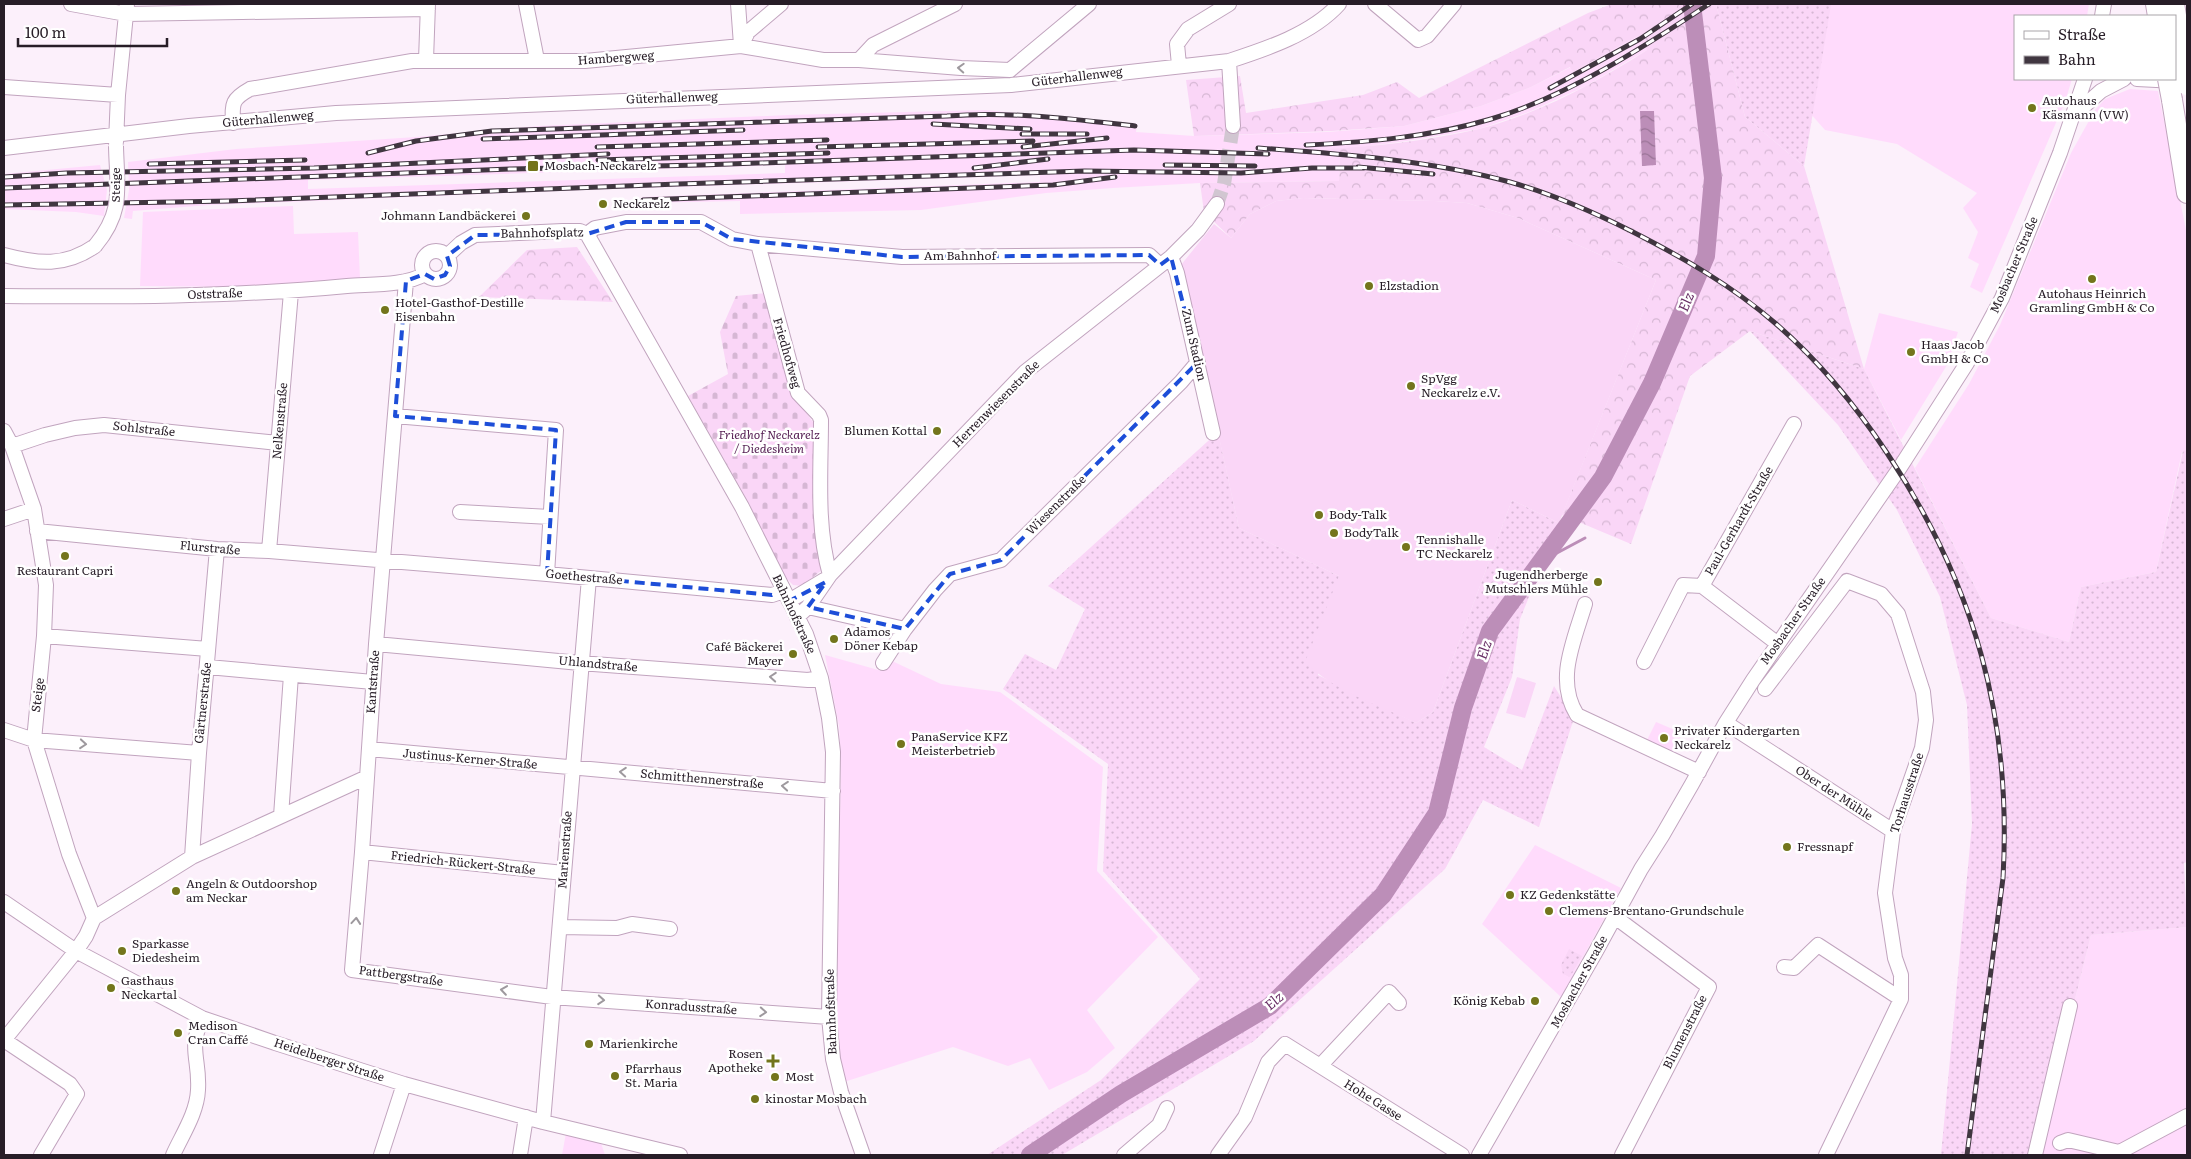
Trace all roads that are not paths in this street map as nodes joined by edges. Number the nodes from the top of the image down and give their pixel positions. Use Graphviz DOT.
graph roads {
  1 [pos="71,4"];
  2 [pos="526,4"];
  3 [pos="738,4"];
  4 [pos="781,4"];
  5 [pos="955,4"];
  6 [pos="1089,4"];
  7 [pos="1229,4"];
  8 [pos="1339,4"];
  9 [pos="1375,4"];
  10 [pos="1454,4"];
  11 [pos="428,7"];
  12 [pos="126,9"];
  13 [pos="2176,42"];
  14 [pos="741,46"];
  15 [pos="426,60"];
  16 [pos="537,60"];
  17 [pos="859,60"];
  18 [pos="1229,61"];
  19 [pos="1180,65"];
  20 [pos="2182,65"];
  21 [pos="1010,70"];
  22 [pos="2085,80"];
  23 [pos="2122,80"];
  24 [pos="2146,80"];
  25 [pos="2168,80"];
  26 [pos="2187,84"];
  27 [pos="1012,85"];
  28 [pos="4,86"];
  29 [pos="118,95"];
  30 [pos="2073,116"];
  31 [pos="232,123"];
  32 [pos="1233,126"];
  33 [pos="116,140"];
  34 [pos="4,148"];
  35 [pos="2187,193"];
  36 [pos="1217,204"];
  37 [pos="587,234"];
  38 [pos="758,244"];
  39 [pos="4,255"];
  40 [pos="447,256"];
  41 [pos="1165,261"];
  42 [pos="425,274"];
  43 [pos="406,281"];
  44 [pos="291,292"];
  45 [pos="4,296"];
  46 [pos="1198,362"];
  47 [pos="395,416"];
  48 [pos="1794,424"];
  49 [pos="4,431"];
  50 [pos="1213,434"];
  51 [pos="278,443"];
  52 [pos="12,446"];
  53 [pos="34,509"];
  54 [pos="460,512"];
  55 [pos="550,517"];
  56 [pos="4,519"];
  57 [pos="37,531"];
  58 [pos="217,549"];
  59 [pos="270,551"];
  60 [pos="383,561"];
  61 [pos="548,574"];
  62 [pos="830,575"];
  63 [pos="588,578"];
  64 [pos="1702,586"];
  65 [pos="787,596"];
  66 [pos="1585,604"];
  67 [pos="803,612"];
  68 [pos="909,624"];
  69 [pos="44,636"];
  70 [pos="376,644"];
  71 [pos="1778,644"];
  72 [pos="208,649"];
  73 [pos="1644,662"];
  74 [pos="580,663"];
  75 [pos="883,663"];
  76 [pos="208,667"];
  77 [pos="291,675"];
  78 [pos="821,678"];
  79 [pos="373,682"];
  80 [pos="1765,689"];
  81 [pos="1726,722"];
  82 [pos="4,730"];
  83 [pos="34,740"];
  84 [pos="369,749"];
  85 [pos="198,753"];
  86 [pos="571,768"];
  87 [pos="1698,772"];
  88 [pos="367,777"];
  89 [pos="833,791"];
  90 [pos="280,816"];
  91 [pos="1893,831"];
  92 [pos="362,852"];
  93 [pos="192,857"];
  94 [pos="564,873"];
  95 [pos="4,902"];
  96 [pos="1615,917"];
  97 [pos="94,918"];
  98 [pos="560,927"];
  99 [pos="670,929"];
  100 [pos="76,951"];
  101 [pos="1784,967"];
  102 [pos="552,997"];
  103 [pos="1901,999"];
  104 [pos="1399,1003"];
  105 [pos="2070,1006"];
  106 [pos="829,1017"];
  107 [pos="202,1018"];
  108 [pos="4,1040"];
  109 [pos="1320,1066"];
  110 [pos="404,1084"];
  111 [pos="1167,1108"];
  112 [pos="2187,1116"];
  113 [pos="526,1117"];
  114 [pos="543,1122"];
  115 [pos="2041,1131"];
  116 [pos="2059,1149"];
  117 [pos="2123,1153"];
  118 [pos="41,1155"];
  119 [pos="173,1155"];
  120 [pos="381,1155"];
  121 [pos="520,1155"];
  122 [pos="680,1155"];
  123 [pos="863,1155"];
  124 [pos="1124,1155"];
  125 [pos="1218,1155"];
  126 [pos="1462,1155"];
  127 [pos="1479,1155"];
  128 [pos="1622,1155"];
  129 [pos="1826,1155"];
  130 [pos="2035,1155"];
  1 -- 12 [label="street"];
  2 -- 16 [label="street"];
  3 -- 14 [label="street"];
  4 -- 14 [label="street"];
  5 -- 17 [label="street"];
  6 -- 21 [label="street"];
  7 -- 19 [label="street"];
  8 -- 18 [label="street"];
  9 -- 10 [label="street"];
  11 -- 12 [label="street"];
  11 -- 15 [label="street"];
  12 -- 29 [label="street, Steige"];
  13 -- 20 [label="highway"];
  14 -- 16 [label="street, Hambergweg"];
  14 -- 17 [label="street, Hambergweg"];
  15 -- 16 [label="street, Hambergweg"];
  15 -- 31 [label="street, Hambergweg"];
  21 -- 17 [label="street, Hambergweg, one-way"];
  18 -- 19 [label="street, Güterhallenweg"];
  18 -- 32 [label="street"];
  19 -- 27 [label="street, Güterhallenweg"];
  20 -- 26 [label="highway, bridge"];
  21 -- 27 [label="street"];
  22 -- 30 [label="street, Mosbacher Straße"];
  23 -- 30 [label="street"];
  24 -- 26 [label="street"];
  25 -- 35 [label="highway, bridge"];
  27 -- 31 [label="street, Güterhallenweg"];
  28 -- 29 [label="street"];
  29 -- 33 [label="street, Steige"];
  30 -- 71 [label="street, Mosbacher Straße"];
  31 -- 33 [label="street, Güterhallenweg"];
  33 -- 34 [label="street"];
  33 -- 39 [label="street, Steige, bridge"];
  36 -- 41 [label="street, Herrenwiesenstraße"];
  37 -- 38 [label="street, Bahnhofsplatz"];
  37 -- 40 [label="street, Bahnhofsplatz"];
  37 -- 65 [label="street, Bahnhofstraße"];
  38 -- 41 [label="street, Am Bahnhof"];
  38 -- 62 [label="street, Friedhofweg"];
  40 -- 42 [label="street"];
  40 -- 42 [label="street"];
  41 -- 46 [label="street, Zum Stadion"];
  41 -- 62 [label="street, Herrenwiesenstraße"];
  42 -- 43 [label="street, Oststraße"];
  43 -- 44 [label="street, Oststraße"];
  43 -- 47 [label="street, Kantstraße"];
  44 -- 45 [label="street, Oststraße"];
  44 -- 51 [label="street, Nelkenstraße"];
  46 -- 50 [label="street, Zum Stadion"];
  46 -- 68 [label="street, Wiesenstraße"];
  47 -- 55 [label="street"];
  47 -- 60 [label="street, Kantstraße"];
  48 -- 64 [label="street, Paul-Gerhardt-Straße"];
  49 -- 52 [label="street, Steige"];
  51 -- 52 [label="street, Sohlstraße"];
  51 -- 59 [label="street, Nelkenstraße"];
  52 -- 53 [label="street, Steige"];
  53 -- 56 [label="street"];
  53 -- 57 [label="street, Steige"];
  54 -- 55 [label="street"];
  55 -- 61 [label="street"];
  57 -- 58 [label="street, Flurstraße"];
  57 -- 69 [label="street, Steige"];
  58 -- 59 [label="street, Flurstraße"];
  58 -- 72 [label="street, Gärtnerstraße"];
  59 -- 60 [label="street, Flurstraße"];
  60 -- 61 [label="street, Goethestraße"];
  60 -- 70 [label="street, Kantstraße"];
  61 -- 63 [label="street, Goethestraße"];
  62 -- 65 [label="street, Herrenwiesenstraße"];
  62 -- 67 [label="street, Herrenwiesenstraße"];
  63 -- 65 [label="street, Goethestraße"];
  63 -- 74 [label="street, Marienstraße"];
  64 -- 71 [label="street, Paul-Gerhardt-Straße"];
  64 -- 73 [label="street"];
  65 -- 67 [label="street, Bahnhofstraße"];
  66 -- 87 [label="street"];
  67 -- 68 [label="street"];
  67 -- 78 [label="street, Bahnhofstraße"];
  68 -- 75 [label="street, Wiesenstraße"];
  69 -- 72 [label="street"];
  69 -- 83 [label="street, Steige"];
  70 -- 74 [label="street, Uhlandstraße"];
  70 -- 79 [label="street, Kantstraße"];
  71 -- 81 [label="street, Mosbacher Straße"];
  72 -- 76 [label="street, Gärtnerstraße"];
  78 -- 74 [label="street, Uhlandstraße, one-way"];
  74 -- 86 [label="street, Marienstraße"];
  76 -- 77 [label="street"];
  76 -- 85 [label="street, Gärtnerstraße"];
  77 -- 79 [label="street"];
  77 -- 90 [label="street"];
  78 -- 89 [label="street, Bahnhofstraße"];
  79 -- 84 [label="street, Kantstraße"];
  80 -- 91 [label="street, Torhausstraße"];
  81 -- 87 [label="street, Mosbacher Straße"];
  81 -- 91 [label="street, Ober der Mühle"];
  82 -- 83 [label="street"];
  83 -- 85 [label="street, one-way"];
  83 -- 97 [label="street, Steige"];
  84 -- 86 [label="street, Justinus-Kerner-Straße"];
  84 -- 88 [label="street, Kantstraße"];
  85 -- 93 [label="street, Gärtnerstraße"];
  89 -- 86 [label="street, Schmitthennerstraße, one-way"];
  86 -- 94 [label="street, Marienstraße"];
  87 -- 96 [label="street, Mosbacher Straße"];
  88 -- 90 [label="street"];
  88 -- 92 [label="street, Pattbergstraße"];
  89 -- 106 [label="street, Bahnhofstraße"];
  90 -- 93 [label="street"];
  91 -- 103 [label="street, Torhausstraße"];
  92 -- 94 [label="street, Friedrich-Rückert-Straße"];
  102 -- 92 [label="street, Pattbergstraße, one-way"];
  93 -- 97 [label="street"];
  94 -- 98 [label="street, Marienstraße"];
  95 -- 100 [label="street, Heidelberger Straße"];
  96 -- 127 [label="street, Mosbacher Straße"];
  96 -- 128 [label="street, Blumenstraße"];
  97 -- 100 [label="street"];
  98 -- 99 [label="street"];
  98 -- 102 [label="street, Marienstraße"];
  100 -- 107 [label="street, Heidelberger Straße"];
  100 -- 108 [label="street"];
  101 -- 103 [label="street"];
  102 -- 106 [label="street, Konradusstraße, one-way"];
  102 -- 114 [label="street, Marienstraße"];
  103 -- 129 [label="street, Torhausstraße"];
  104 -- 109 [label="street"];
  105 -- 115 [label="street"];
  106 -- 123 [label="street, Bahnhofstraße"];
  107 -- 110 [label="street, Heidelberger Straße"];
  107 -- 119 [label="street"];
  108 -- 118 [label="street"];
  109 -- 125 [label="street, Hohe Gasse"];
  109 -- 126 [label="street, Hohe Gasse"];
  110 -- 113 [label="street, Heidelberger Straße"];
  110 -- 120 [label="street"];
  111 -- 124 [label="street"];
  112 -- 117 [label="street"];
  113 -- 114 [label="street, Heidelberger Straße"];
  113 -- 121 [label="street"];
  114 -- 122 [label="street, Heidelberger Straße"];
  115 -- 116 [label="street"];
  115 -- 130 [label="street"];
  116 -- 117 [label="street"];
}
